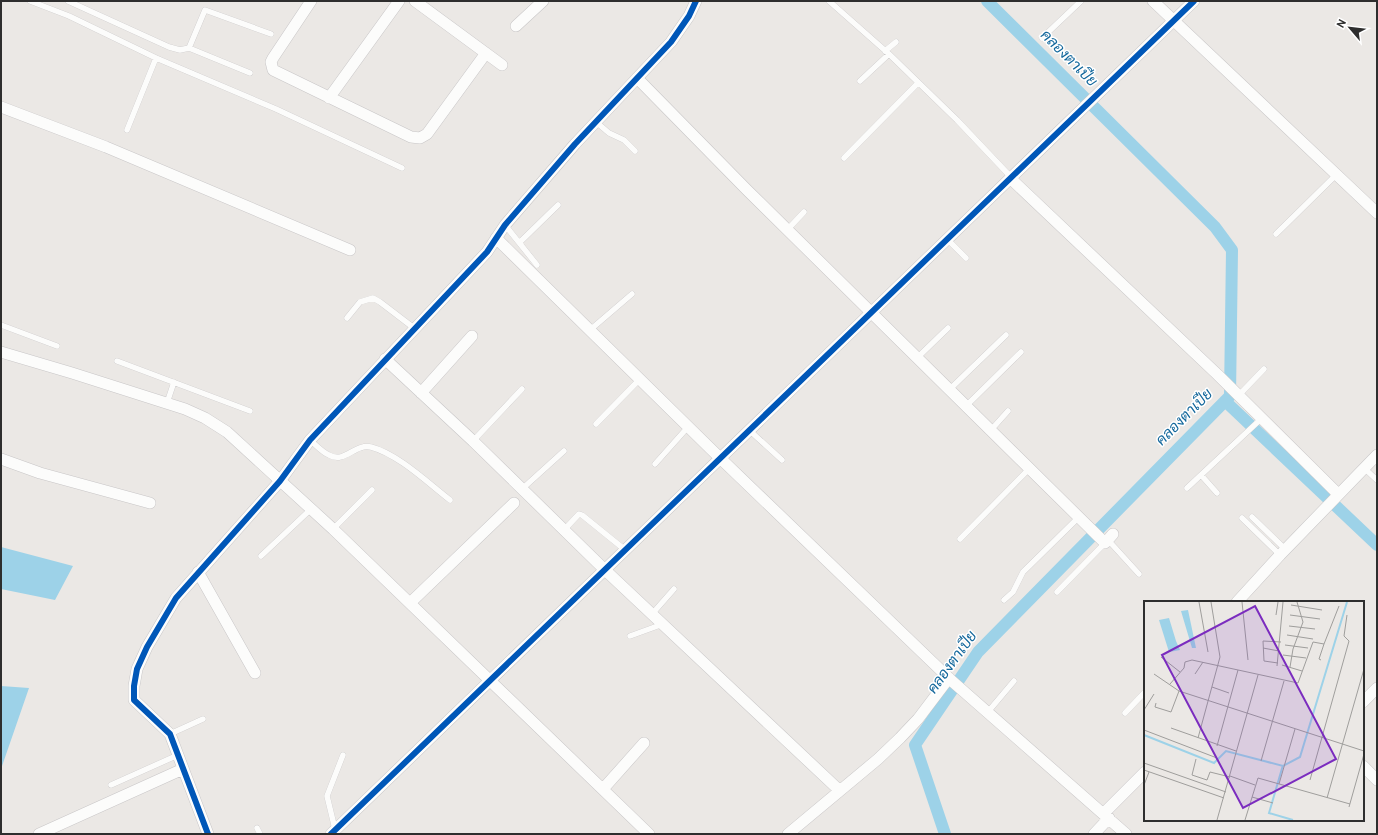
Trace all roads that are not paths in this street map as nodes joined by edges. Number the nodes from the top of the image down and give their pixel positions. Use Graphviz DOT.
graph roads {
  1 [pos="30,1"];
  2 [pos="68,1"];
  3 [pos="311,1"];
  4 [pos="399,1"];
  5 [pos="415,1"];
  6 [pos="543,1"];
  7 [pos="696,1"];
  8 [pos="829,1"];
  9 [pos="1082,1"];
  10 [pos="1153,1"];
  11 [pos="1194,1"];
  12 [pos="1174,20"];
  13 [pos="516,26"];
  14 [pos="271,34"];
  15 [pos="1042,38"];
  16 [pos="896,42"];
  17 [pos="189,48"];
  18 [pos="887,52"];
  19 [pos="486,53"];
  20 [pos="156,58"];
  21 [pos="502,64"];
  22 [pos="250,73"];
  23 [pos="637,78"];
  24 [pos="860,81"];
  25 [pos="918,83"];
  26 [pos="329,98"];
  27 [pos="1,107"];
  28 [pos="595,121"];
  29 [pos="127,130"];
  30 [pos="635,151"];
  31 [pos="844,158"];
  32 [pos="402,168"];
  33 [pos="1336,175"];
  34 [pos="1011,178"];
  35 [pos="558,205"];
  36 [pos="804,212"];
  37 [pos="1377,213"];
  38 [pos="505,224"];
  39 [pos="788,229"];
  40 [pos="1276,234"];
  41 [pos="496,238"];
  42 [pos="947,239"];
  43 [pos="520,242"];
  44 [pos="350,250"];
  45 [pos="966,258"];
  46 [pos="537,264"];
  47 [pos="632,294"];
  48 [pos="871,311"];
  49 [pos="348,318"];
  50 [pos="1,325"];
  51 [pos="414,328"];
  52 [pos="948,328"];
  53 [pos="590,330"];
  54 [pos="1006,335"];
  55 [pos="472,336"];
  56 [pos="57,346"];
  57 [pos="1,352"];
  58 [pos="1021,352"];
  59 [pos="918,357"];
  60 [pos="385,359"];
  61 [pos="118,361"];
  62 [pos="1264,369"];
  63 [pos="640,380"];
  64 [pos="174,382"];
  65 [pos="522,389"];
  66 [pos="950,389"];
  67 [pos="1235,391"];
  68 [pos="421,393"];
  69 [pos="167,403"];
  70 [pos="967,406"];
  71 [pos="250,411"];
  72 [pos="1008,411"];
  73 [pos="1259,421"];
  74 [pos="596,424"];
  75 [pos="688,427"];
  76 [pos="748,429"];
  77 [pos="991,430"];
  78 [pos="310,440"];
  79 [pos="473,441"];
  80 [pos="564,451"];
  81 [pos="1377,455"];
  82 [pos="719,457"];
  83 [pos="1,459"];
  84 [pos="782,460"];
  85 [pos="655,464"];
  86 [pos="1030,468"];
  87 [pos="1364,468"];
  88 [pos="1201,475"];
  89 [pos="1377,480"];
  90 [pos="280,481"];
  91 [pos="1187,488"];
  92 [pos="372,490"];
  93 [pos="522,490"];
  94 [pos="1217,493"];
  95 [pos="1337,496"];
  96 [pos="450,500"];
  97 [pos="150,503"];
  98 [pos="514,503"];
  99 [pos="310,510"];
  100 [pos="1080,517"];
  101 [pos="1252,517"];
  102 [pos="1242,518"];
  103 [pos="333,529"];
  104 [pos="564,530"];
  105 [pos="960,539"];
  106 [pos="1107,539"];
  107 [pos="624,549"];
  108 [pos="1282,552"];
  109 [pos="261,556"];
  110 [pos="605,570"];
  111 [pos="198,572"];
  112 [pos="1139,574"];
  113 [pos="674,589"];
  114 [pos="1057,592"];
  115 [pos="1004,600"];
  116 [pos="1238,601"];
  117 [pos="410,603"];
  118 [pos="652,614"];
  119 [pos="663,624"];
  120 [pos="630,636"];
  121 [pos="255,673"];
  122 [pos="951,680"];
  123 [pos="489,681"];
  124 [pos="1014,681"];
  125 [pos="1377,688"];
  126 [pos="1144,693"];
  127 [pos="1364,701"];
  128 [pos="985,711"];
  129 [pos="1125,713"];
  130 [pos="203,719"];
  131 [pos="170,734"];
  132 [pos="644,742"];
  133 [pos="179,754"];
  134 [pos="343,755"];
  135 [pos="1364,767"];
  136 [pos="183,769"];
  137 [pos="1144,773"];
  138 [pos="1377,780"];
  139 [pos="111,785"];
  140 [pos="603,789"];
  141 [pos="839,790"];
  142 [pos="1106,816"];
  143 [pos="257,828"];
  144 [pos="333,832"];
  145 [pos="39,834"];
  146 [pos="208,834"];
  147 [pos="260,834"];
  148 [pos="649,834"];
  149 [pos="788,834"];
  150 [pos="1094,834"];
  151 [pos="1126,834"];
  1 -- 20 [label="lane"];
  2 -- 17 [label="lane"];
  3 -- 26 [label="street"];
  4 -- 26 [label="street"];
  5 -- 19 [label="street"];
  6 -- 13 [label="street"];
  7 -- 23 [label="street"];
  8 -- 18 [label="lane"];
  9 -- 15 [label="lane"];
  10 -- 12 [label="street"];
  11 -- 12 [label="street"];
  12 -- 33 [label="street"];
  12 -- 34 [label="street"];
  14 -- 17 [label="lane"];
  16 -- 18 [label="lane"];
  17 -- 22 [label="lane"];
  18 -- 24 [label="lane"];
  18 -- 25 [label="lane"];
  19 -- 21 [label="street"];
  19 -- 26 [label="street"];
  20 -- 29 [label="lane"];
  20 -- 32 [label="lane"];
  23 -- 28 [label="street"];
  23 -- 39 [label="street"];
  25 -- 31 [label="lane"];
  25 -- 34 [label="lane"];
  27 -- 44 [label="street"];
  28 -- 30 [label="lane"];
  28 -- 38 [label="street"];
  33 -- 37 [label="street"];
  33 -- 40 [label="lane"];
  34 -- 42 [label="street"];
  34 -- 67 [label="street"];
  35 -- 43 [label="lane"];
  36 -- 39 [label="lane"];
  38 -- 41 [label="street"];
  38 -- 43 [label="lane"];
  39 -- 48 [label="street"];
  41 -- 51 [label="street"];
  41 -- 53 [label="street"];
  42 -- 45 [label="lane"];
  42 -- 48 [label="street"];
  43 -- 46 [label="lane"];
  47 -- 53 [label="lane"];
  48 -- 59 [label="street"];
  48 -- 76 [label="street"];
  49 -- 51 [label="lane"];
  50 -- 56 [label="lane"];
  51 -- 60 [label="street"];
  52 -- 59 [label="lane"];
  53 -- 63 [label="street"];
  54 -- 66 [label="lane"];
  55 -- 68 [label="street"];
  57 -- 69 [label="street"];
  58 -- 70 [label="lane"];
  59 -- 66 [label="street"];
  60 -- 68 [label="street"];
  60 -- 78 [label="street"];
  61 -- 64 [label="lane"];
  62 -- 67 [label="lane"];
  63 -- 74 [label="lane"];
  63 -- 75 [label="street"];
  64 -- 69 [label="lane"];
  64 -- 71 [label="lane"];
  65 -- 79 [label="lane"];
  66 -- 70 [label="street"];
  67 -- 73 [label="street"];
  68 -- 79 [label="street"];
  69 -- 90 [label="street"];
  70 -- 77 [label="street"];
  72 -- 77 [label="lane"];
  73 -- 88 [label="lane"];
  73 -- 95 [label="street"];
  75 -- 82 [label="street"];
  75 -- 85 [label="lane"];
  76 -- 82 [label="street"];
  76 -- 84 [label="lane"];
  77 -- 86 [label="street"];
  78 -- 90 [label="street"];
  78 -- 96 [label="lane"];
  79 -- 93 [label="street"];
  80 -- 93 [label="lane"];
  81 -- 87 [label="street"];
  82 -- 107 [label="street"];
  82 -- 122 [label="street"];
  83 -- 97 [label="street"];
  86 -- 100 [label="street"];
  86 -- 105 [label="lane"];
  87 -- 89 [label="lane"];
  87 -- 95 [label="street"];
  88 -- 91 [label="lane"];
  88 -- 94 [label="lane"];
  90 -- 99 [label="street"];
  90 -- 111 [label="street"];
  92 -- 103 [label="lane"];
  93 -- 104 [label="street"];
  95 -- 108 [label="street"];
  98 -- 117 [label="street"];
  99 -- 103 [label="street"];
  99 -- 109 [label="lane"];
  100 -- 106 [label="street"];
  100 -- 115 [label="lane"];
  101 -- 108 [label="lane"];
  102 -- 108 [label="lane"];
  103 -- 117 [label="street"];
  104 -- 107 [label="lane"];
  104 -- 110 [label="street"];
  106 -- 112 [label="lane"];
  106 -- 114 [label="lane"];
  107 -- 110 [label="street"];
  108 -- 116 [label="street"];
  110 -- 118 [label="street"];
  110 -- 123 [label="street"];
  111 -- 121 [label="street"];
  111 -- 131 [label="street"];
  113 -- 118 [label="lane"];
  117 -- 123 [label="street"];
  118 -- 119 [label="street"];
  119 -- 120 [label="lane"];
  119 -- 141 [label="street"];
  122 -- 128 [label="street"];
  122 -- 141 [label="street"];
  123 -- 140 [label="street"];
  123 -- 144 [label="street"];
  124 -- 128 [label="lane"];
  125 -- 127 [label="street"];
  126 -- 129 [label="lane"];
  128 -- 142 [label="street"];
  130 -- 131 [label="lane"];
  131 -- 133 [label="street"];
  132 -- 140 [label="street"];
  133 -- 136 [label="street"];
  133 -- 139 [label="lane"];
  134 -- 144 [label="lane"];
  135 -- 138 [label="street"];
  136 -- 145 [label="street"];
  136 -- 146 [label="street"];
  137 -- 142 [label="street"];
  140 -- 148 [label="street"];
  141 -- 149 [label="street"];
  142 -- 150 [label="street"];
  142 -- 151 [label="street"];
  143 -- 147 [label="lane"];
}
